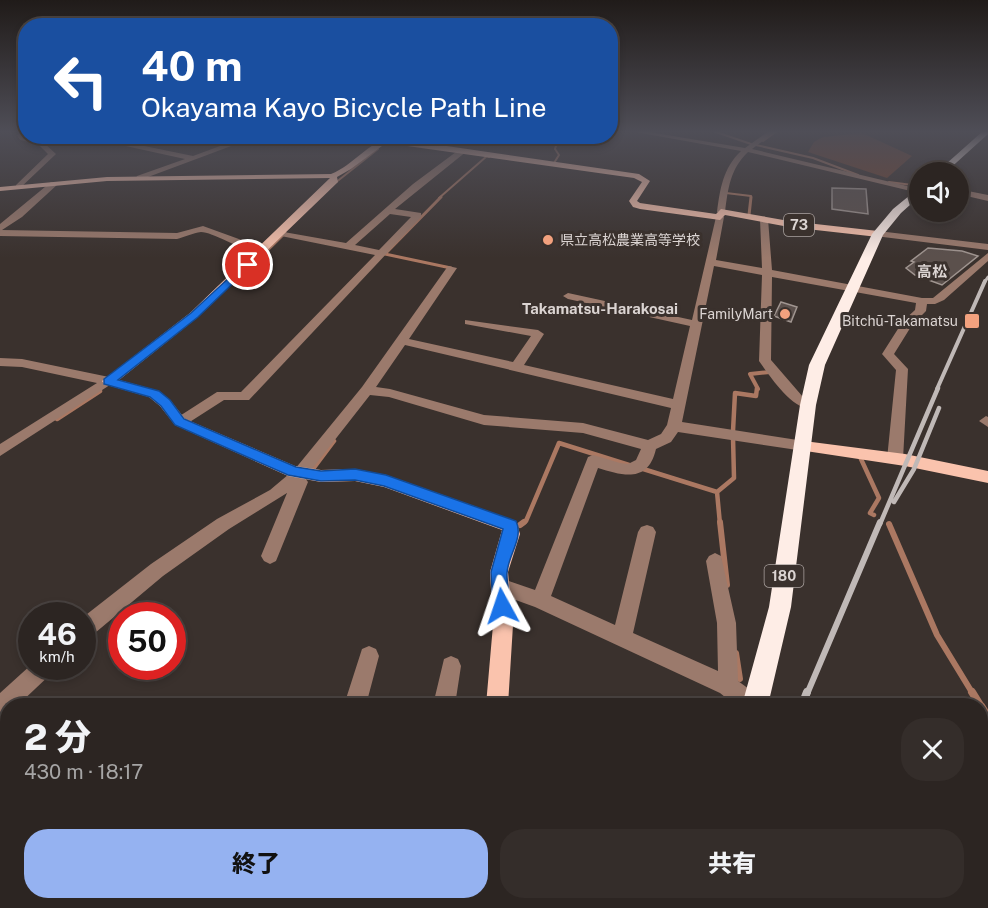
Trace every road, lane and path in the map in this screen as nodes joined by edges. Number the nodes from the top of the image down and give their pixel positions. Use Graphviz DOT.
graph roads {
  1 [pos="33,173"];
  2 [pos="152,173"];
  3 [pos="343,173"];
  4 [pos="433,173"];
  5 [pos="618,173"];
  6 [pos="728,173"];
  7 [pos="845,173"];
  8 [pos="332,176"];
  9 [pos="140,178"];
  10 [pos="54,184"];
  11 [pos="19,187"];
  12 [pos="0,189"];
  13 [pos="909,189"];
  14 [pos="969,193"];
  15 [pos="987,198"];
  16 [pos="909,200"];
  17 [pos="388,211"];
  18 [pos="721,215"];
  19 [pos="764,219"];
  20 [pos="0,228"];
  21 [pos="0,232"];
  22 [pos="283,234"];
  23 [pos="878,234"];
  24 [pos="348,246"];
  25 [pos="988,247"];
  26 [pos="264,250"];
  27 [pos="381,253"];
  28 [pos="988,256"];
  29 [pos="710,262"];
  30 [pos="451,268"];
  31 [pos="767,272"];
  32 [pos="851,287"];
  33 [pos="568,296"];
  34 [pos="922,301"];
  35 [pos="469,322"];
  36 [pos="695,324"];
  37 [pos="405,341"];
  38 [pos="0,362"];
  39 [pos="516,367"];
  40 [pos="112,382"];
  41 [pos="370,391"];
  42 [pos="679,405"];
  43 [pos="808,405"];
  44 [pos="180,422"];
  45 [pos="674,426"];
  46 [pos="650,446"];
  47 [pos="804,446"];
  48 [pos="0,452"];
  49 [pos="896,459"];
  50 [pos="302,476"];
  51 [pos="988,477"];
  52 [pos="647,532"];
  53 [pos="270,556"];
  54 [pos="715,561"];
  55 [pos="500,586"];
  56 [pos="540,600"];
  57 [pos="96,620"];
  58 [pos="622,637"];
  59 [pos="369,656"];
  60 [pos="452,666"];
  61 [pos="30,680"];
  62 [pos="728,686"];
  63 [pos="10,698"];
  64 [pos="357,698"];
  65 [pos="445,698"];
  66 [pos="498,698"];
  67 [pos="744,698"];
  68 [pos="756,698"];
  1 -- 11 [label="street"];
  2 -- 9 [label="street"];
  3 -- 8 [label="main road, 73"];
  4 -- 17 [label="street"];
  5 -- 18 [label="main road, 73"];
  6 -- 18 [label="street"];
  7 -- 13 [label="street"];
  8 -- 9 [label="main road, 73"];
  8 -- 22 [label="main road"];
  9 -- 10 [label="main road, 73"];
  10 -- 11 [label="main road, 73"];
  10 -- 20 [label="street"];
  11 -- 12 [label="main road, 73"];
  14 -- 15 [label="street"];
  16 -- 23 [label="highway, 180"];
  17 -- 24 [label="street"];
  17 -- 27 [label="street"];
  18 -- 19 [label="main road, 73"];
  18 -- 29 [label="street"];
  19 -- 23 [label="main road, 73"];
  19 -- 31 [label="street"];
  21 -- 26 [label="street"];
  22 -- 24 [label="street"];
  22 -- 26 [label="main road"];
  23 -- 25 [label="street"];
  23 -- 32 [label="highway, 180"];
  24 -- 27 [label="street"];
  26 -- 40 [label="main road"];
  27 -- 44 [label="street"];
  28 -- 34 [label="street"];
  29 -- 31 [label="street"];
  29 -- 36 [label="street"];
  30 -- 37 [label="street"];
  31 -- 32 [label="street"];
  31 -- 43 [label="street"];
  32 -- 34 [label="street"];
  32 -- 43 [label="highway, 180"];
  33 -- 36 [label="street"];
  34 -- 49 [label="street"];
  35 -- 39 [label="street"];
  36 -- 42 [label="street"];
  37 -- 39 [label="street"];
  37 -- 41 [label="street"];
  38 -- 40 [label="street"];
  39 -- 42 [label="street"];
  40 -- 44 [label="main road"];
  40 -- 48 [label="street"];
  41 -- 46 [label="street"];
  41 -- 50 [label="street"];
  42 -- 45 [label="street"];
  43 -- 47 [label="highway, 180"];
  44 -- 50 [label="main road"];
  45 -- 46 [label="street"];
  45 -- 47 [label="street"];
  46 -- 56 [label="street"];
  47 -- 49 [label="main road"];
  47 -- 68 [label="highway, 180"];
  49 -- 51 [label="main road"];
  50 -- 53 [label="street"];
  50 -- 55 [label="main road"];
  50 -- 57 [label="street"];
  52 -- 58 [label="street"];
  54 -- 62 [label="street"];
  55 -- 56 [label="street"];
  55 -- 66 [label="main road"];
  56 -- 58 [label="street"];
  58 -- 62 [label="street"];
  59 -- 64 [label="street"];
  60 -- 65 [label="street"];
  61 -- 63 [label="street"];
  62 -- 67 [label="street"];
}
